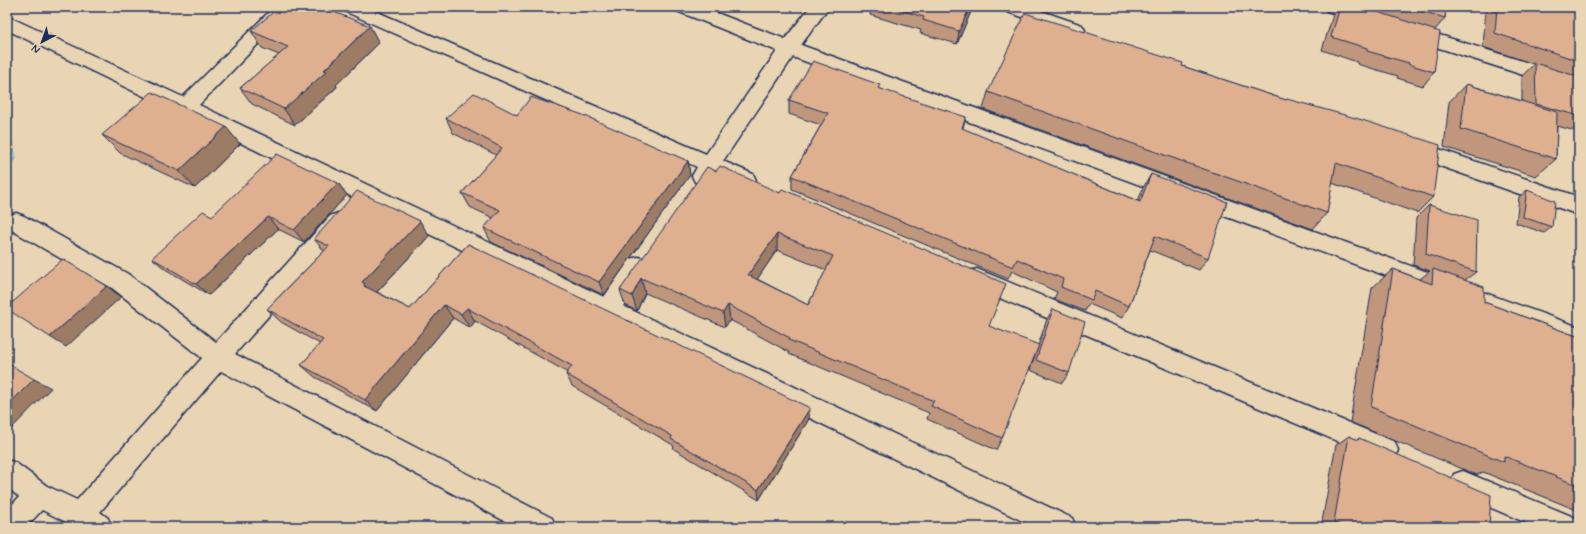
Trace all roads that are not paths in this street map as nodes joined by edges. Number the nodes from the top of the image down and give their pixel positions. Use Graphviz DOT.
graph roads {
  1 [pos="285,7"];
  2 [pos="350,7"];
  3 [pos="683,7"];
  4 [pos="820,7"];
  5 [pos="1011,7"];
  6 [pos="1333,7"];
  7 [pos="7,22"];
  8 [pos="1093,36"];
  9 [pos="789,48"];
  10 [pos="1579,86"];
  11 [pos="185,107"];
  12 [pos="1392,140"];
  13 [pos="710,165"];
  14 [pos="761,186"];
  15 [pos="692,190"];
  16 [pos="364,192"];
  17 [pos="1579,206"];
  18 [pos="16,222"];
  19 [pos="648,253"];
  20 [pos="959,270"];
  21 [pos="608,309"];
  22 [pos="1579,337"];
  23 [pos="218,357"];
  24 [pos="1406,459"];
  25 [pos="7,472"];
  26 [pos="1443,474"];
  27 [pos="38,495"];
  28 [pos="90,521"];
  29 [pos="9,527"];
  30 [pos="543,527"];
  31 [pos="1064,527"];
  32 [pos="1567,527"];
  1 -- 11 [label="street"];
  2 -- 13 [label="street"];
  3 -- 9 [label="street"];
  4 -- 9 [label="street"];
  5 -- 8 [label="street"];
  6 -- 10 [label="street"];
  7 -- 11 [label="street"];
  9 -- 13 [label="street"];
  9 -- 22 [label="street"];
  11 -- 16 [label="street"];
  12 -- 17 [label="street"];
  13 -- 14 [label="street"];
  13 -- 15 [label="street"];
  16 -- 21 [label="street"];
  16 -- 23 [label="street"];
  18 -- 23 [label="street"];
  19 -- 21 [label="street"];
  20 -- 24 [label="street"];
  21 -- 31 [label="street"];
  23 -- 28 [label="street"];
  23 -- 30 [label="street"];
  25 -- 27 [label="street"];
  26 -- 32 [label="street"];
  27 -- 28 [label="street"];
  27 -- 29 [label="street"];
}
